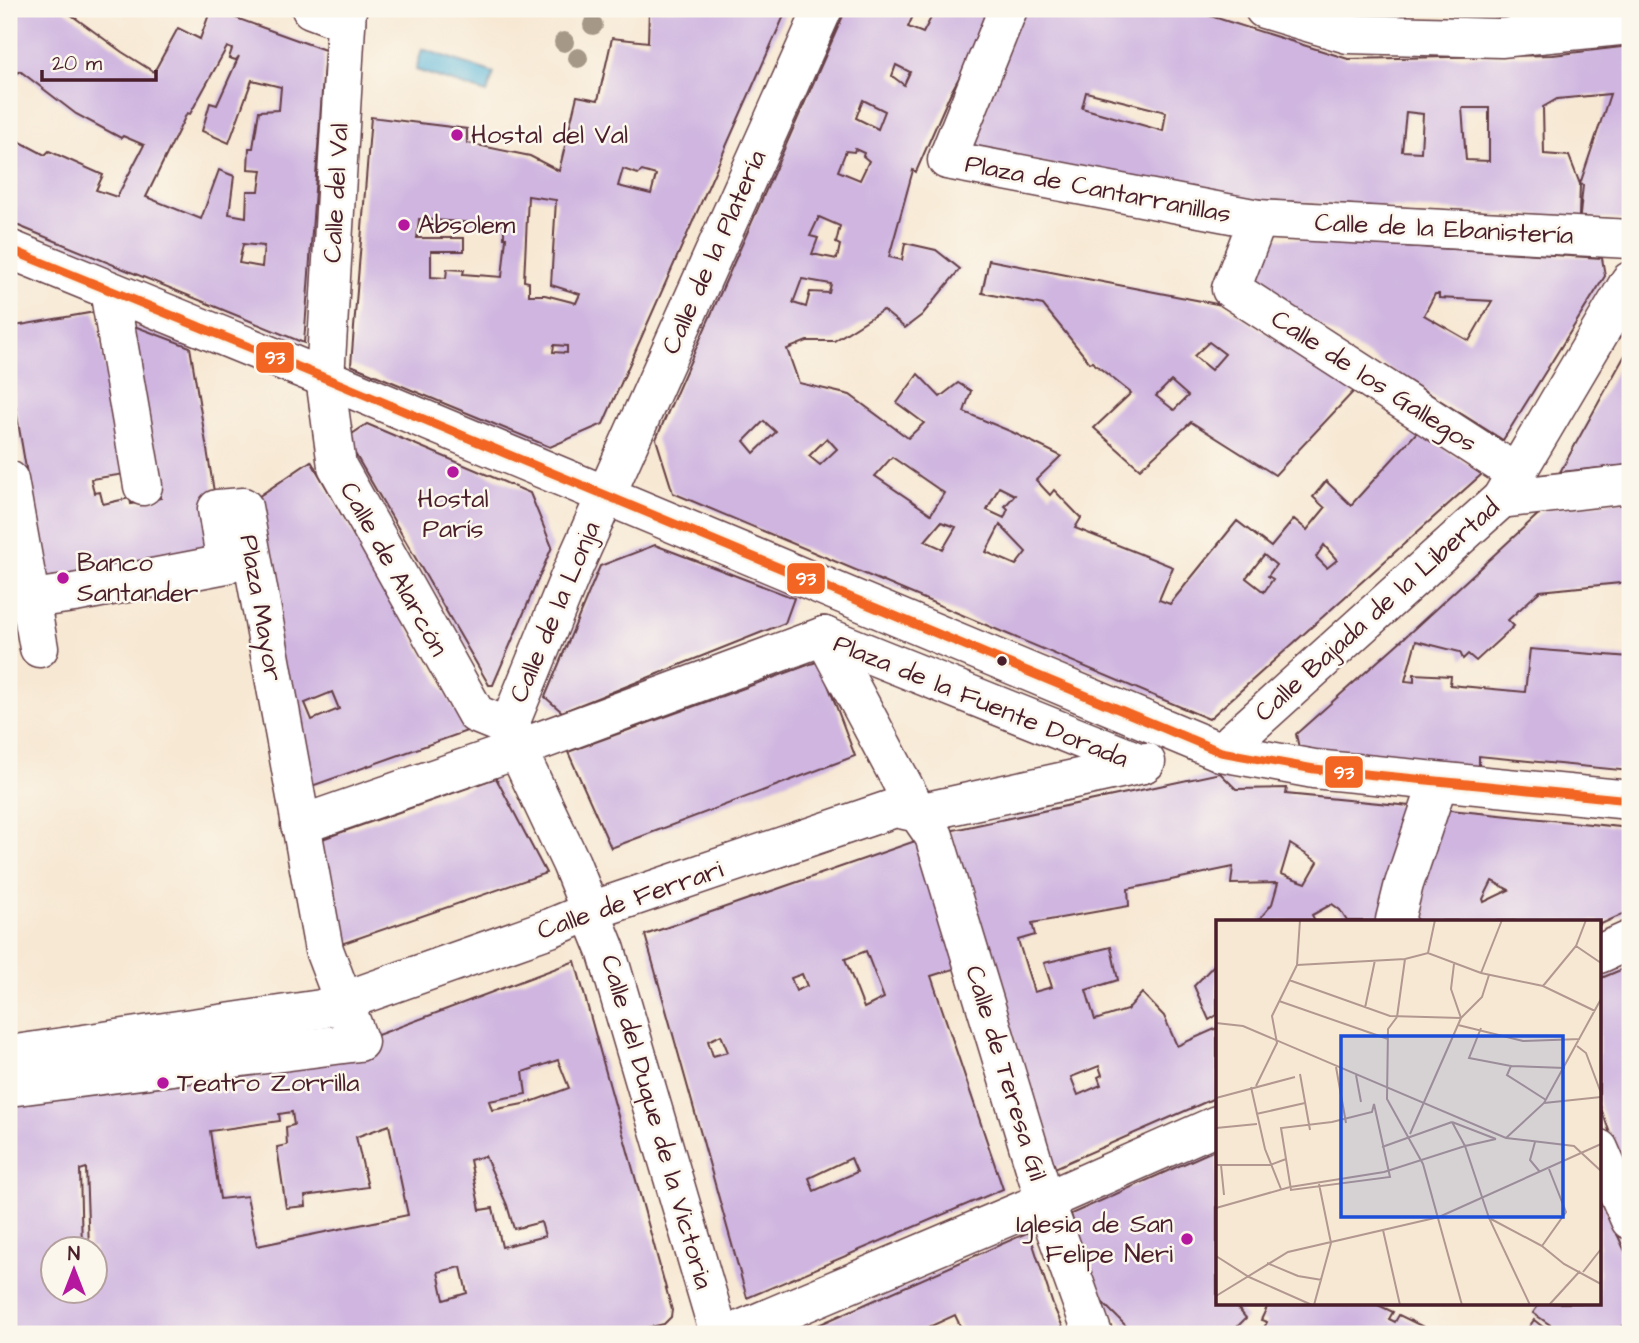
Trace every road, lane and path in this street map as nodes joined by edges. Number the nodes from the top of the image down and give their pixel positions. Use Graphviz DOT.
graph roads {
  1 [pos="823,9"];
  2 [pos="1008,9"];
  3 [pos="1264,9"];
  4 [pos="335,13"];
  5 [pos="1630,25"];
  6 [pos="1258,219"];
  7 [pos="1630,239"];
  8 [pos="9,249"];
  9 [pos="1630,281"];
  10 [pos="1231,289"];
  11 [pos="109,290"];
  12 [pos="325,378"];
  13 [pos="9,480"];
  14 [pos="1630,484"];
  15 [pos="143,486"];
  16 [pos="1509,486"];
  17 [pos="605,496"];
  18 [pos="19,600"];
  19 [pos="824,636"];
  20 [pos="38,648"];
  21 [pos="1178,733"];
  22 [pos="515,739"];
  23 [pos="1221,752"];
  24 [pos="1143,764"];
  25 [pos="1438,783"];
  26 [pos="1630,800"];
  27 [pos="918,813"];
  28 [pos="300,825"];
  29 [pos="591,911"];
  30 [pos="1395,920"];
  31 [pos="1630,940"];
  32 [pos="1600,954"];
  33 [pos="344,1003"];
  34 [pos="9,1055"];
  35 [pos="9,1087"];
  36 [pos="1216,1125"];
  37 [pos="1600,1151"];
  38 [pos="1045,1201"];
  39 [pos="1630,1216"];
  40 [pos="719,1334"];
  41 [pos="731,1334"];
  42 [pos="1093,1334"];
  1 -- 17 [label="street, Calle de la Platería"];
  2 -- 6 [label="street, Plaza de Cantarranillas"];
  3 -- 5 [label="street"];
  4 -- 12 [label="street, Calle del Val"];
  6 -- 7 [label="street, Calle de la Ebanistería"];
  6 -- 10 [label="street, Plaza de Cantarranillas"];
  8 -- 11 [label="street"];
  9 -- 16 [label="street, Calle Bajada de la Libertad"];
  10 -- 16 [label="street, Calle de los Gallegos"];
  11 -- 12 [label="street"];
  11 -- 15 [label="street"];
  12 -- 17 [label="street"];
  12 -- 22 [label="street, Calle de Alarcón"];
  13 -- 18 [label="street"];
  14 -- 16 [label="street"];
  16 -- 23 [label="street, Calle Bajada de la Libertad"];
  17 -- 21 [label="street"];
  17 -- 22 [label="street, Calle de la Lonja"];
  18 -- 20 [label="street"];
  18 -- 28 [label="street, Plaza Mayor"];
  19 -- 22 [label="street"];
  19 -- 24 [label="street, Plaza de la Fuente Dorada"];
  19 -- 27 [label="street, Plaza de la Fuente Dorada"];
  21 -- 23 [label="street"];
  21 -- 24 [label="street, Plaza de la Fuente Dorada"];
  22 -- 28 [label="street"];
  22 -- 29 [label="street, Calle del Duque de la Victoria"];
  23 -- 25 [label="street"];
  24 -- 27 [label="street, Plaza de la Fuente Dorada"];
  25 -- 26 [label="street"];
  25 -- 30 [label="street"];
  27 -- 29 [label="street, Calle de Ferrari"];
  27 -- 38 [label="street, Calle de Teresa Gil"];
  28 -- 33 [label="street, Plaza Mayor"];
  29 -- 33 [label="street, Calle de Ferrari"];
  29 -- 40 [label="street, Calle del Duque de la Victoria"];
  31 -- 32 [label="street"];
  33 -- 34 [label="street"];
  33 -- 35 [label="street, Plaza Mayor"];
  36 -- 38 [label="street"];
  37 -- 39 [label="street"];
  38 -- 41 [label="street"];
  38 -- 42 [label="street, Calle de Teresa Gil"];
}
